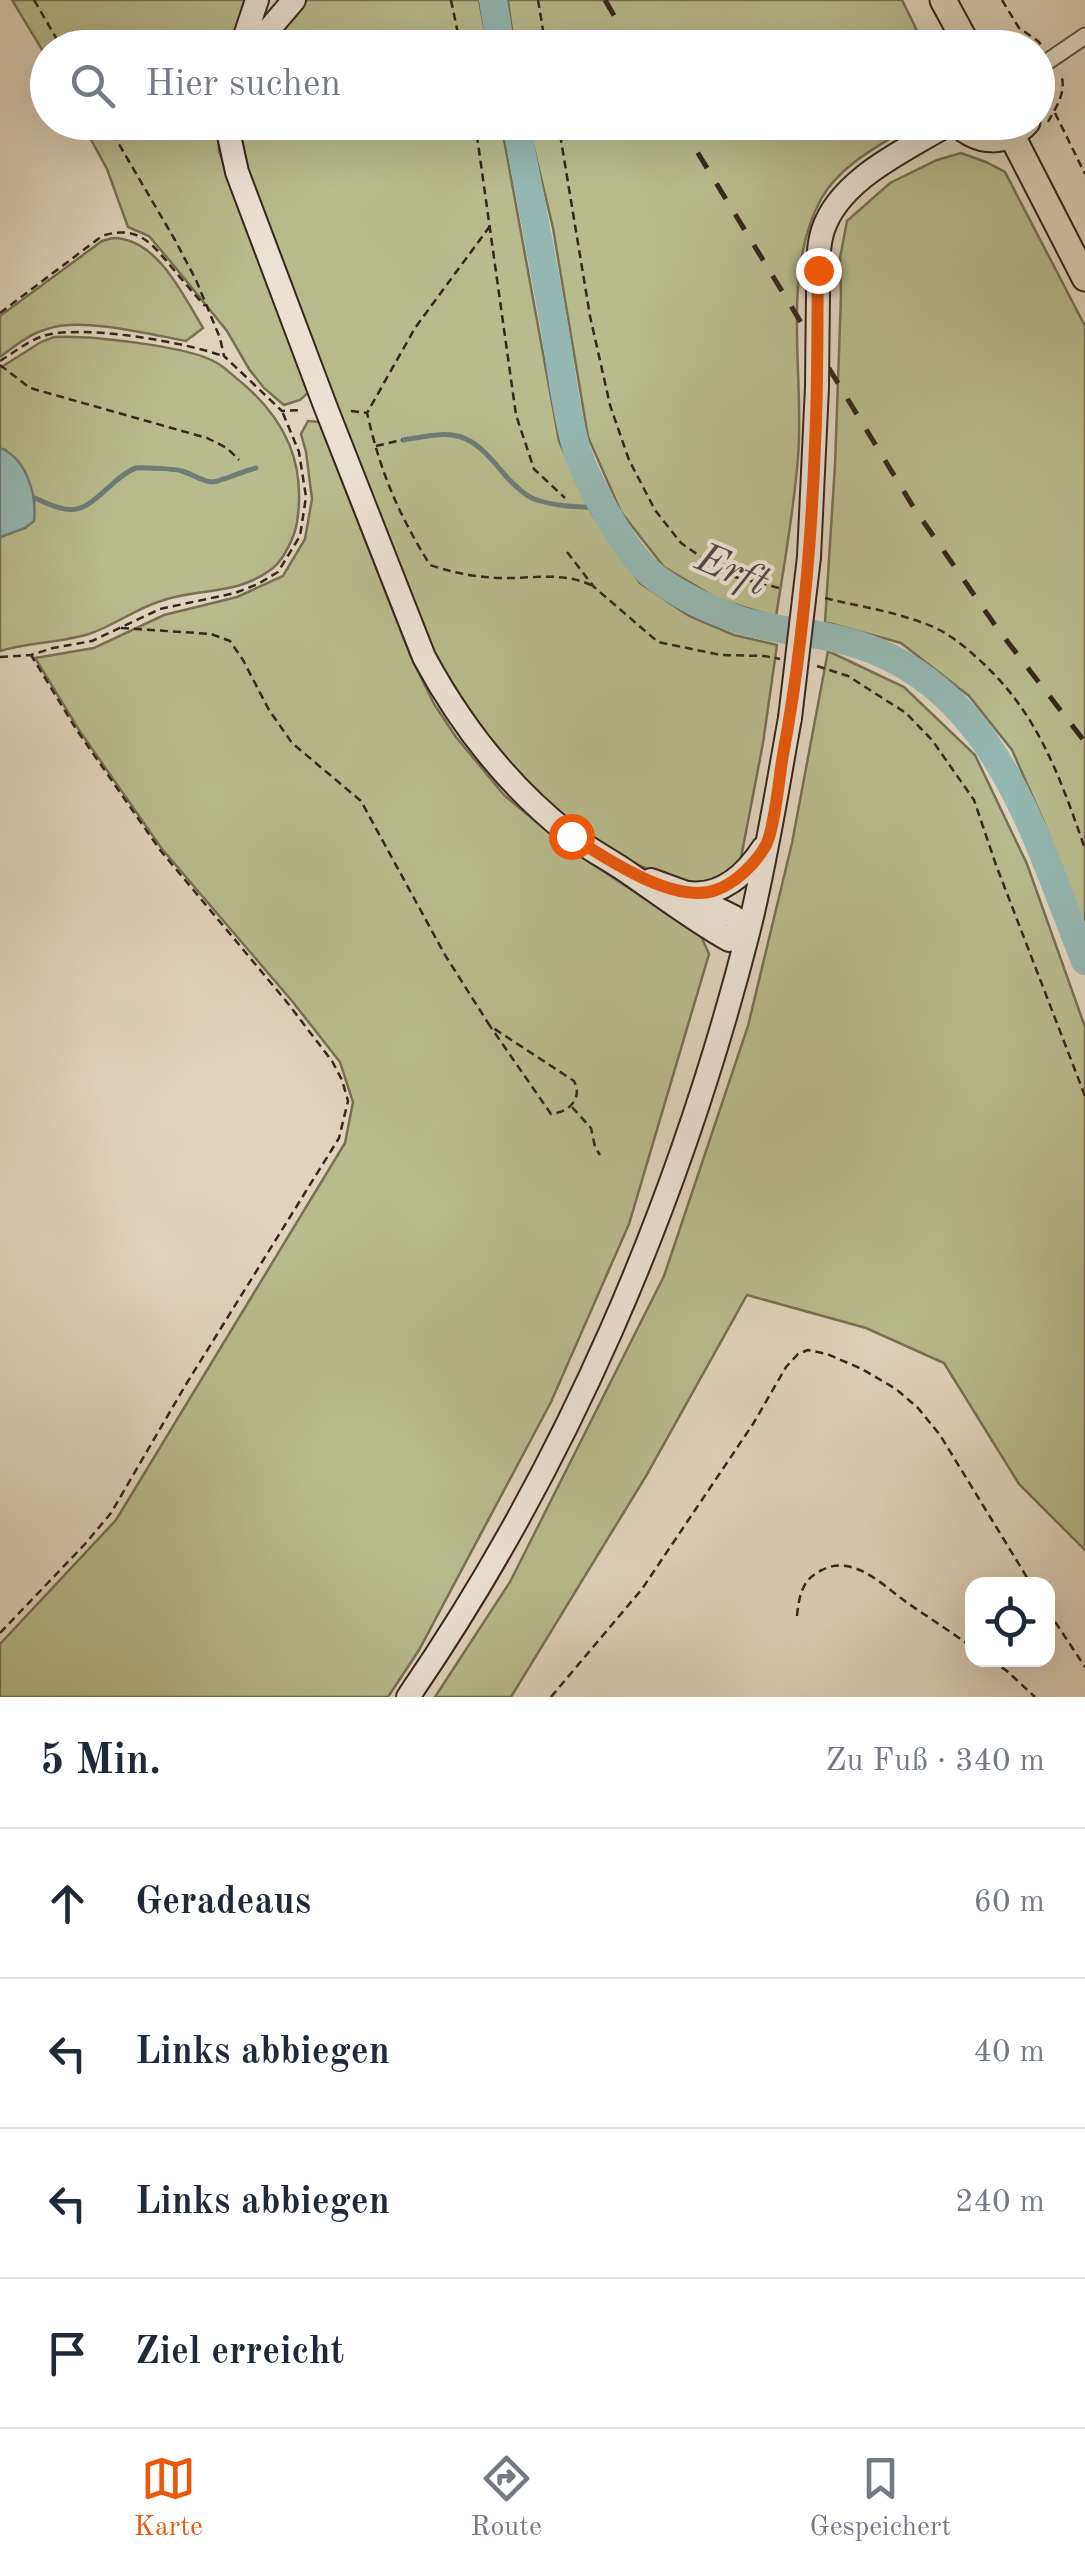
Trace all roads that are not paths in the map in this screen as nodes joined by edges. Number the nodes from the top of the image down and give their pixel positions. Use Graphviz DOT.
graph roads {
  1 [pos="257,0"];
  2 [pos="294,0"];
  3 [pos="942,0"];
  4 [pos="247,30"];
  5 [pos="268,30"];
  6 [pos="959,30"];
  7 [pos="1085,36"];
  8 [pos="1055,56"];
  9 [pos="230,140"];
  10 [pos="924,140"];
  11 [pos="1033,140"];
  12 [pos="1085,278"];
  13 [pos="768,841"];
  14 [pos="629,873"];
  15 [pos="684,892"];
  16 [pos="747,935"];
  17 [pos="408,1697"];
  1 -- 4 [label="main road"];
  2 -- 5 [label="main road"];
  3 -- 6 [label="main road"];
  7 -- 8 [label="street"];
  9 -- 14 [label="main road"];
  10 -- 13 [label="main road, bridge"];
  11 -- 12 [label="main road"];
  13 -- 15 [label="main road"];
  13 -- 16 [label="main road"];
  14 -- 15 [label="main road"];
  14 -- 16 [label="main road"];
  15 -- 16 [label="main road"];
  16 -- 17 [label="main road"];
}
